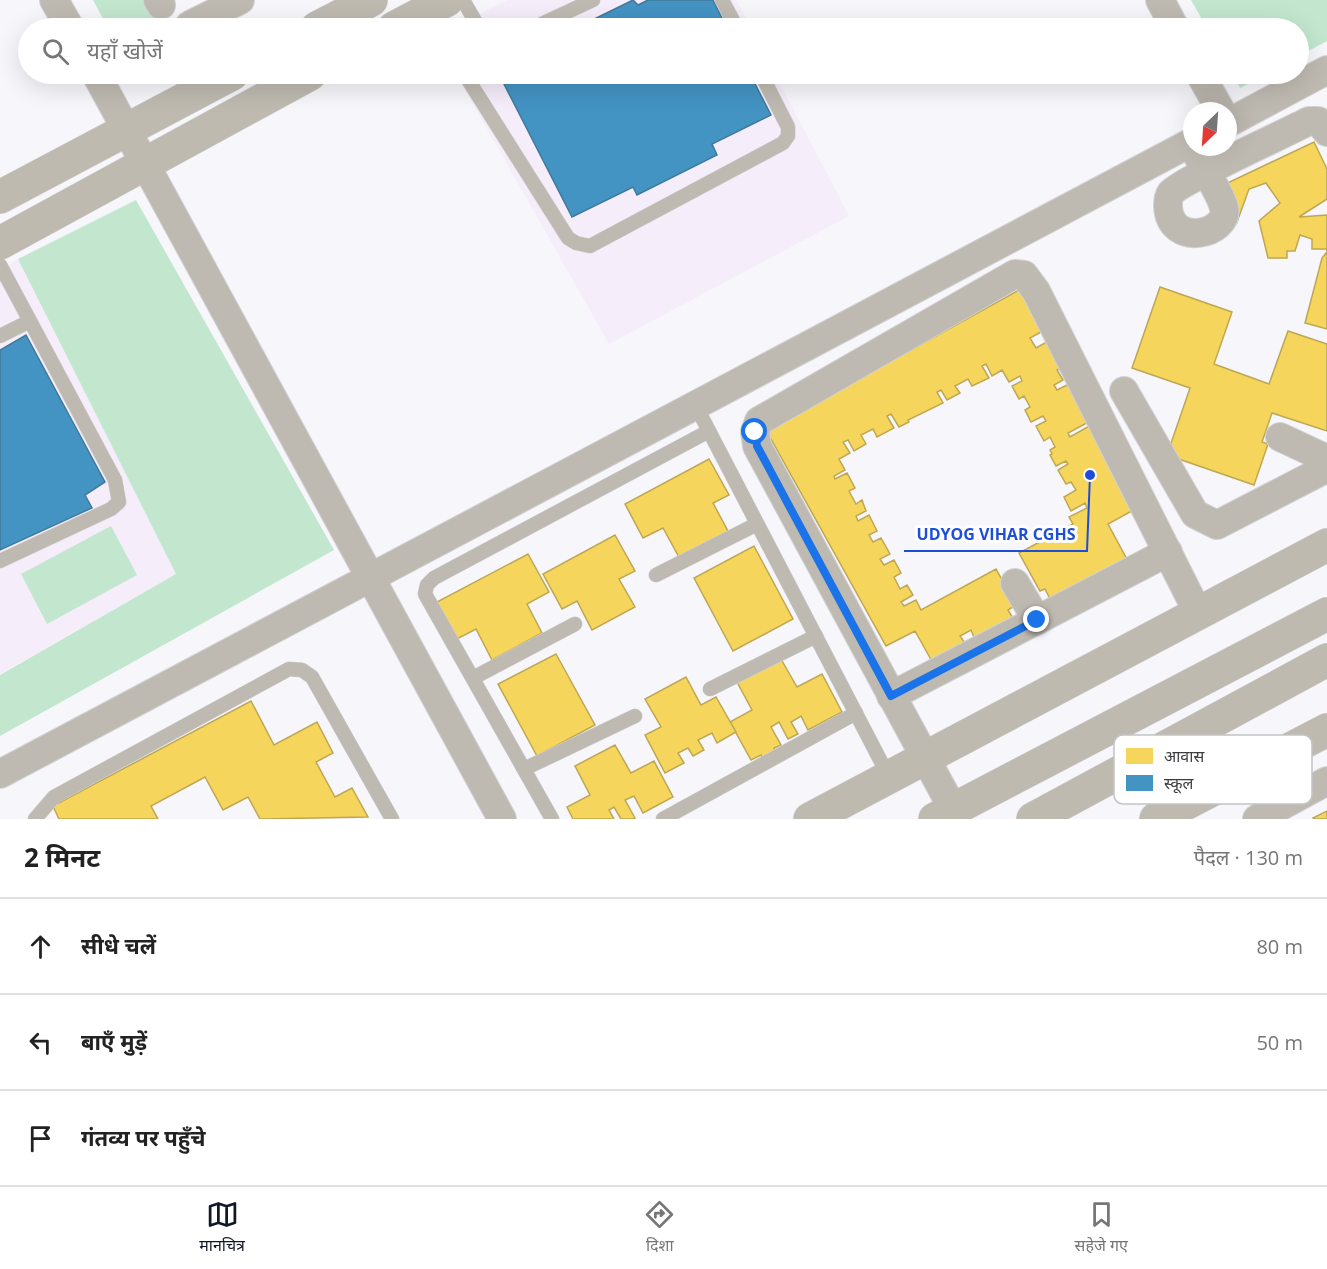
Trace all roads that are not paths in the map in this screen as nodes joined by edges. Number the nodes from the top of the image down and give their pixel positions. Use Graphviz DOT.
graph roads {
  1 [pos="54,0"];
  2 [pos="240,0"];
  3 [pos="371,0"];
  4 [pos="447,0"];
  5 [pos="463,0"];
  6 [pos="593,0"];
  7 [pos="722,0"];
  8 [pos="1160,0"];
  9 [pos="64,18"];
  10 [pos="204,18"];
  11 [pos="336,18"];
  12 [pos="413,18"];
  13 [pos="473,18"];
  14 [pos="554,18"];
  15 [pos="732,18"];
  16 [pos="1170,18"];
  17 [pos="1327,70"];
  18 [pos="1309,80"];
  19 [pos="102,84"];
  20 [pos="201,84"];
  21 [pos="291,84"];
  22 [pos="471,84"];
  23 [pos="766,84"];
  24 [pos="1206,84"];
  25 [pos="1301,84"];
  26 [pos="1216,102"];
  27 [pos="1237,118"];
  28 [pos="128,129"];
  29 [pos="1327,132"];
  30 [pos="1183,149"];
  31 [pos="1198,156"];
  32 [pos="145,162"];
  33 [pos="0,197"];
  34 [pos="0,243"];
  35 [pos="0,265"];
  36 [pos="30,321"];
  37 [pos="0,336"];
  38 [pos="1124,391"];
  39 [pos="703,418"];
  40 [pos="1280,437"];
  41 [pos="1327,459"];
  42 [pos="1327,468"];
  43 [pos="757,524"];
  44 [pos="1327,545"];
  45 [pos="1168,552"];
  46 [pos="0,561"];
  47 [pos="656,575"];
  48 [pos="371,578"];
  49 [pos="1015,583"];
  50 [pos="1198,613"];
  51 [pos="1327,614"];
  52 [pos="1037,620"];
  53 [pos="575,624"];
  54 [pos="816,636"];
  55 [pos="1327,660"];
  56 [pos="473,678"];
  57 [pos="710,689"];
  58 [pos="891,696"];
  59 [pos="856,713"];
  60 [pos="635,716"];
  61 [pos="1327,730"];
  62 [pos="1188,735"];
  63 [pos="1312,738"];
  64 [pos="925,759"];
  65 [pos="524,769"];
  66 [pos="0,774"];
  67 [pos="1114,775"];
  68 [pos="890,777"];
  69 [pos="1327,781"];
  70 [pos="1312,789"];
  71 [pos="1185,804"];
  72 [pos="1285,804"];
  73 [pos="944,814"];
  74 [pos="35,819"];
  75 [pos="392,819"];
  76 [pos="502,819"];
  77 [pos="552,819"];
  78 [pos="663,819"];
  79 [pos="810,819"];
  80 [pos="1033,819"];
  81 [pos="1156,819"];
  82 [pos="1257,819"];
  1 -- 9 [label="street"];
  2 -- 10 [label="street"];
  3 -- 11 [label="street"];
  4 -- 12 [label="street"];
  5 -- 13 [label="lane"];
  6 -- 14 [label="lane"];
  7 -- 15 [label="lane"];
  8 -- 16 [label="street"];
  17 -- 18 [label="street"];
  19 -- 28 [label="street"];
  20 -- 28 [label="street"];
  21 -- 32 [label="street"];
  22 -- 23 [label="lane"];
  24 -- 26 [label="street"];
  25 -- 27 [label="street"];
  28 -- 32 [label="street"];
  28 -- 33 [label="street"];
  29 -- 31 [label="street"];
  30 -- 39 [label="street"];
  32 -- 34 [label="street"];
  32 -- 48 [label="street"];
  35 -- 36 [label="lane"];
  36 -- 37 [label="lane"];
  36 -- 46 [label="lane"];
  38 -- 42 [label="street"];
  39 -- 43 [label="lane"];
  39 -- 48 [label="street"];
  39 -- 56 [label="lane"];
  40 -- 41 [label="street"];
  43 -- 47 [label="lane"];
  43 -- 54 [label="lane"];
  44 -- 50 [label="street"];
  45 -- 50 [label="street"];
  45 -- 52 [label="street"];
  45 -- 58 [label="street"];
  48 -- 66 [label="street"];
  48 -- 76 [label="street"];
  49 -- 52 [label="street"];
  50 -- 64 [label="street"];
  51 -- 73 [label="street"];
  52 -- 58 [label="street"];
  53 -- 56 [label="lane"];
  54 -- 57 [label="lane"];
  54 -- 59 [label="lane"];
  55 -- 62 [label="street"];
  56 -- 65 [label="lane"];
  58 -- 64 [label="street"];
  59 -- 68 [label="lane"];
  59 -- 78 [label="lane"];
  60 -- 65 [label="lane"];
  61 -- 63 [label="street"];
  64 -- 68 [label="street"];
  64 -- 73 [label="street"];
  65 -- 77 [label="lane"];
  67 -- 80 [label="street"];
  68 -- 79 [label="street"];
  69 -- 70 [label="street"];
  71 -- 81 [label="street"];
  72 -- 82 [label="street"];
  74 -- 75 [label="lane"];
}
